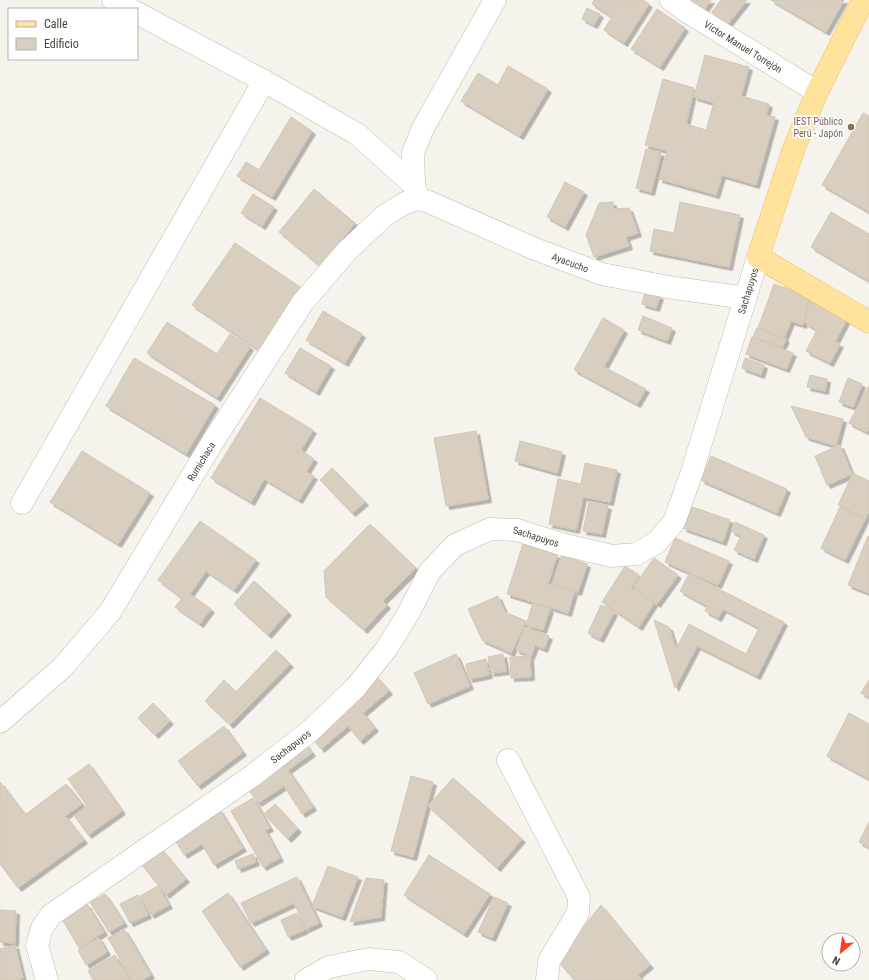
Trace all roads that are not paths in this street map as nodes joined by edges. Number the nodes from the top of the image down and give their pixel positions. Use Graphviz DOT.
graph roads {
  1 [pos="113,0"];
  2 [pos="495,0"];
  3 [pos="671,0"];
  4 [pos="863,0"];
  5 [pos="128,8"];
  6 [pos="138,14"];
  7 [pos="264,81"];
  8 [pos="817,92"];
  9 [pos="412,196"];
  10 [pos="758,257"];
  11 [pos="746,298"];
  12 [pos="869,322"];
  13 [pos="22,504"];
  14 [pos="0,722"];
  15 [pos="508,760"];
  16 [pos="46,980"];
  17 [pos="306,980"];
  18 [pos="426,980"];
  19 [pos="548,980"];
  1 -- 5 [label="street"];
  2 -- 9 [label="street"];
  3 -- 8 [label="street, Víctor Manuel Torrejón"];
  4 -- 8 [label="main road, Sachapuyos"];
  6 -- 7 [label="street"];
  7 -- 9 [label="street"];
  7 -- 13 [label="street"];
  8 -- 10 [label="main road, Sachapuyos"];
  9 -- 11 [label="street, Ayacucho"];
  9 -- 14 [label="street, Rumichaca"];
  10 -- 11 [label="street, Sachapuyos"];
  10 -- 12 [label="main road"];
  11 -- 16 [label="street, Sachapuyos"];
  15 -- 19 [label="street"];
  17 -- 18 [label="street"];
}
